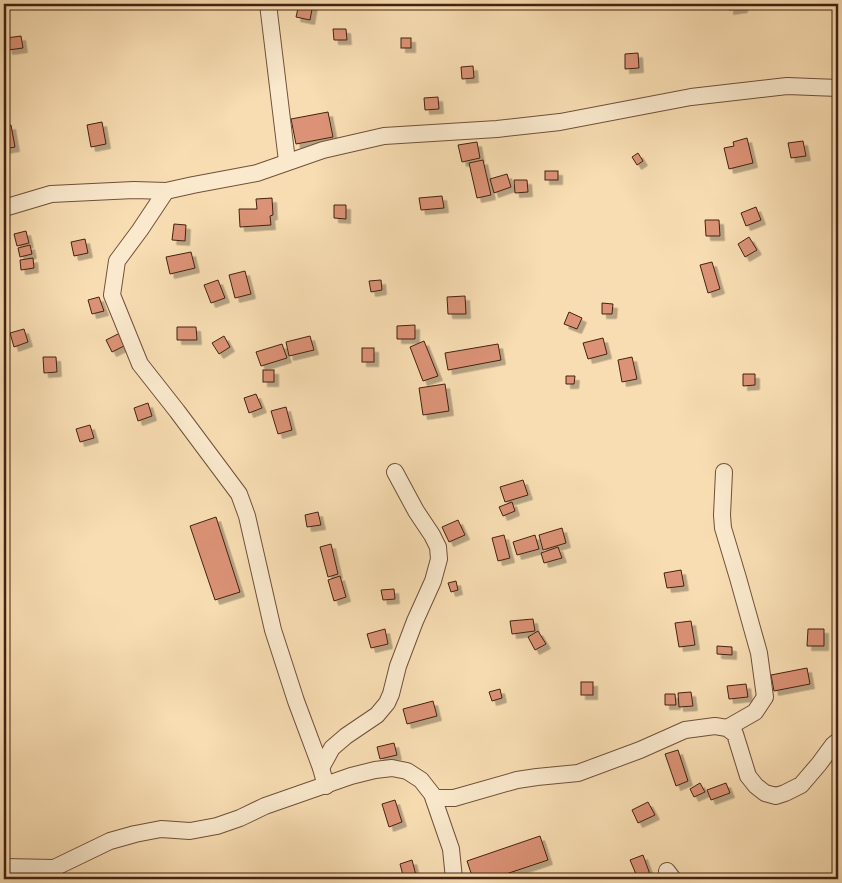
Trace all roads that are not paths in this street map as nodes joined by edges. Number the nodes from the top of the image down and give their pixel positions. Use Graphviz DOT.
graph roads {
  1 [pos="268,4"];
  2 [pos="838,88"];
  3 [pos="287,162"];
  4 [pos="166,191"];
  5 [pos="4,208"];
  6 [pos="395,472"];
  7 [pos="724,472"];
  8 [pos="727,728"];
  9 [pos="838,741"];
  10 [pos="321,768"];
  11 [pos="326,786"];
  12 [pos="434,798"];
  13 [pos="4,867"];
  14 [pos="57,874"];
  15 [pos="454,879"];
  1 -- 3 [label="street"];
  2 -- 3 [label="street"];
  3 -- 4 [label="street"];
  4 -- 5 [label="street"];
  4 -- 10 [label="street"];
  6 -- 10 [label="street"];
  7 -- 8 [label="street"];
  8 -- 9 [label="street"];
  8 -- 12 [label="street"];
  10 -- 11 [label="street"];
  11 -- 12 [label="street"];
  11 -- 14 [label="street"];
  12 -- 15 [label="street"];
  13 -- 14 [label="street"];
}
